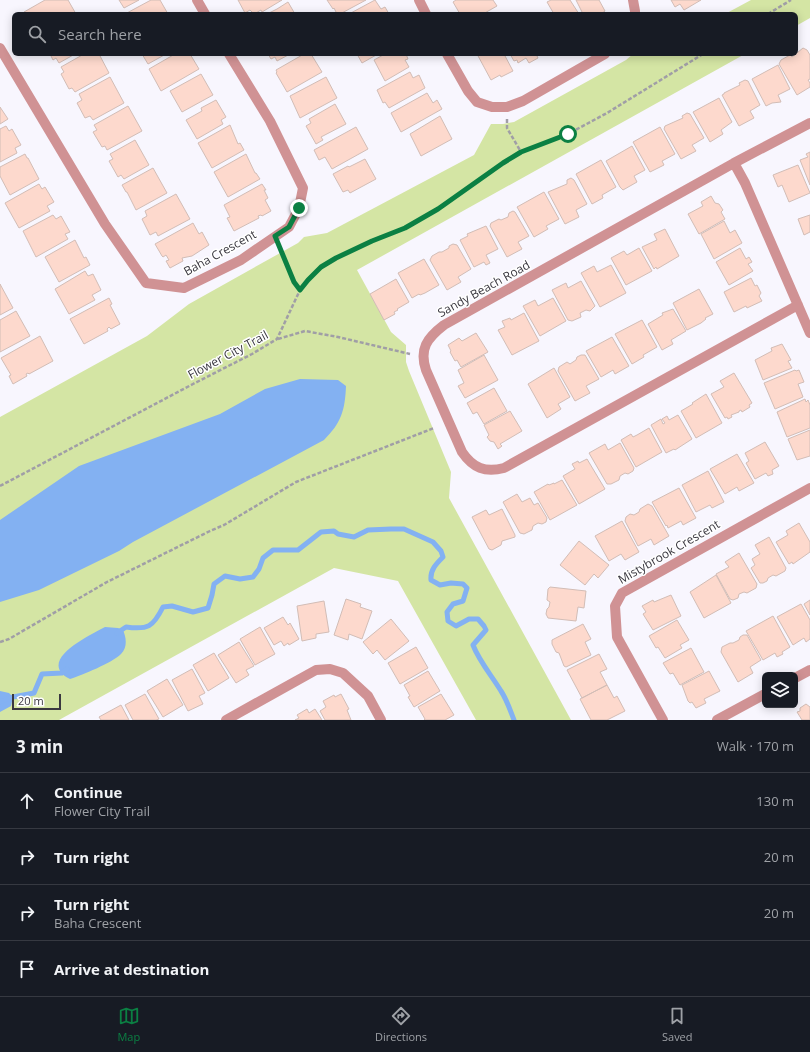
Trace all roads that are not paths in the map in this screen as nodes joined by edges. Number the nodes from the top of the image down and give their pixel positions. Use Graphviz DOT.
graph roads {
  1 [pos="196,0"];
  2 [pos="418,0"];
  3 [pos="632,0"];
  4 [pos="204,12"];
  5 [pos="425,12"];
  6 [pos="635,12"];
  7 [pos="0,48"];
  8 [pos="230,56"];
  9 [pos="448,56"];
  10 [pos="603,56"];
  11 [pos="810,123"];
  12 [pos="734,163"];
  13 [pos="798,305"];
  14 [pos="810,332"];
  15 [pos="810,488"];
  16 [pos="810,670"];
  17 [pos="798,676"];
  18 [pos="762,696"];
  19 [pos="226,720"];
  20 [pos="382,720"];
  21 [pos="663,720"];
  22 [pos="717,720"];
  1 -- 4 [label="street"];
  2 -- 5 [label="street"];
  3 -- 6 [label="street"];
  7 -- 8 [label="street, Baha Crescent"];
  9 -- 10 [label="street"];
  11 -- 12 [label="street, Sandy Beach Road"];
  12 -- 13 [label="street"];
  12 -- 13 [label="street, Sandy Beach Road"];
  13 -- 14 [label="street"];
  15 -- 21 [label="street, Mistybrook Crescent"];
  16 -- 17 [label="street"];
  18 -- 22 [label="street"];
  19 -- 20 [label="street"];
}
